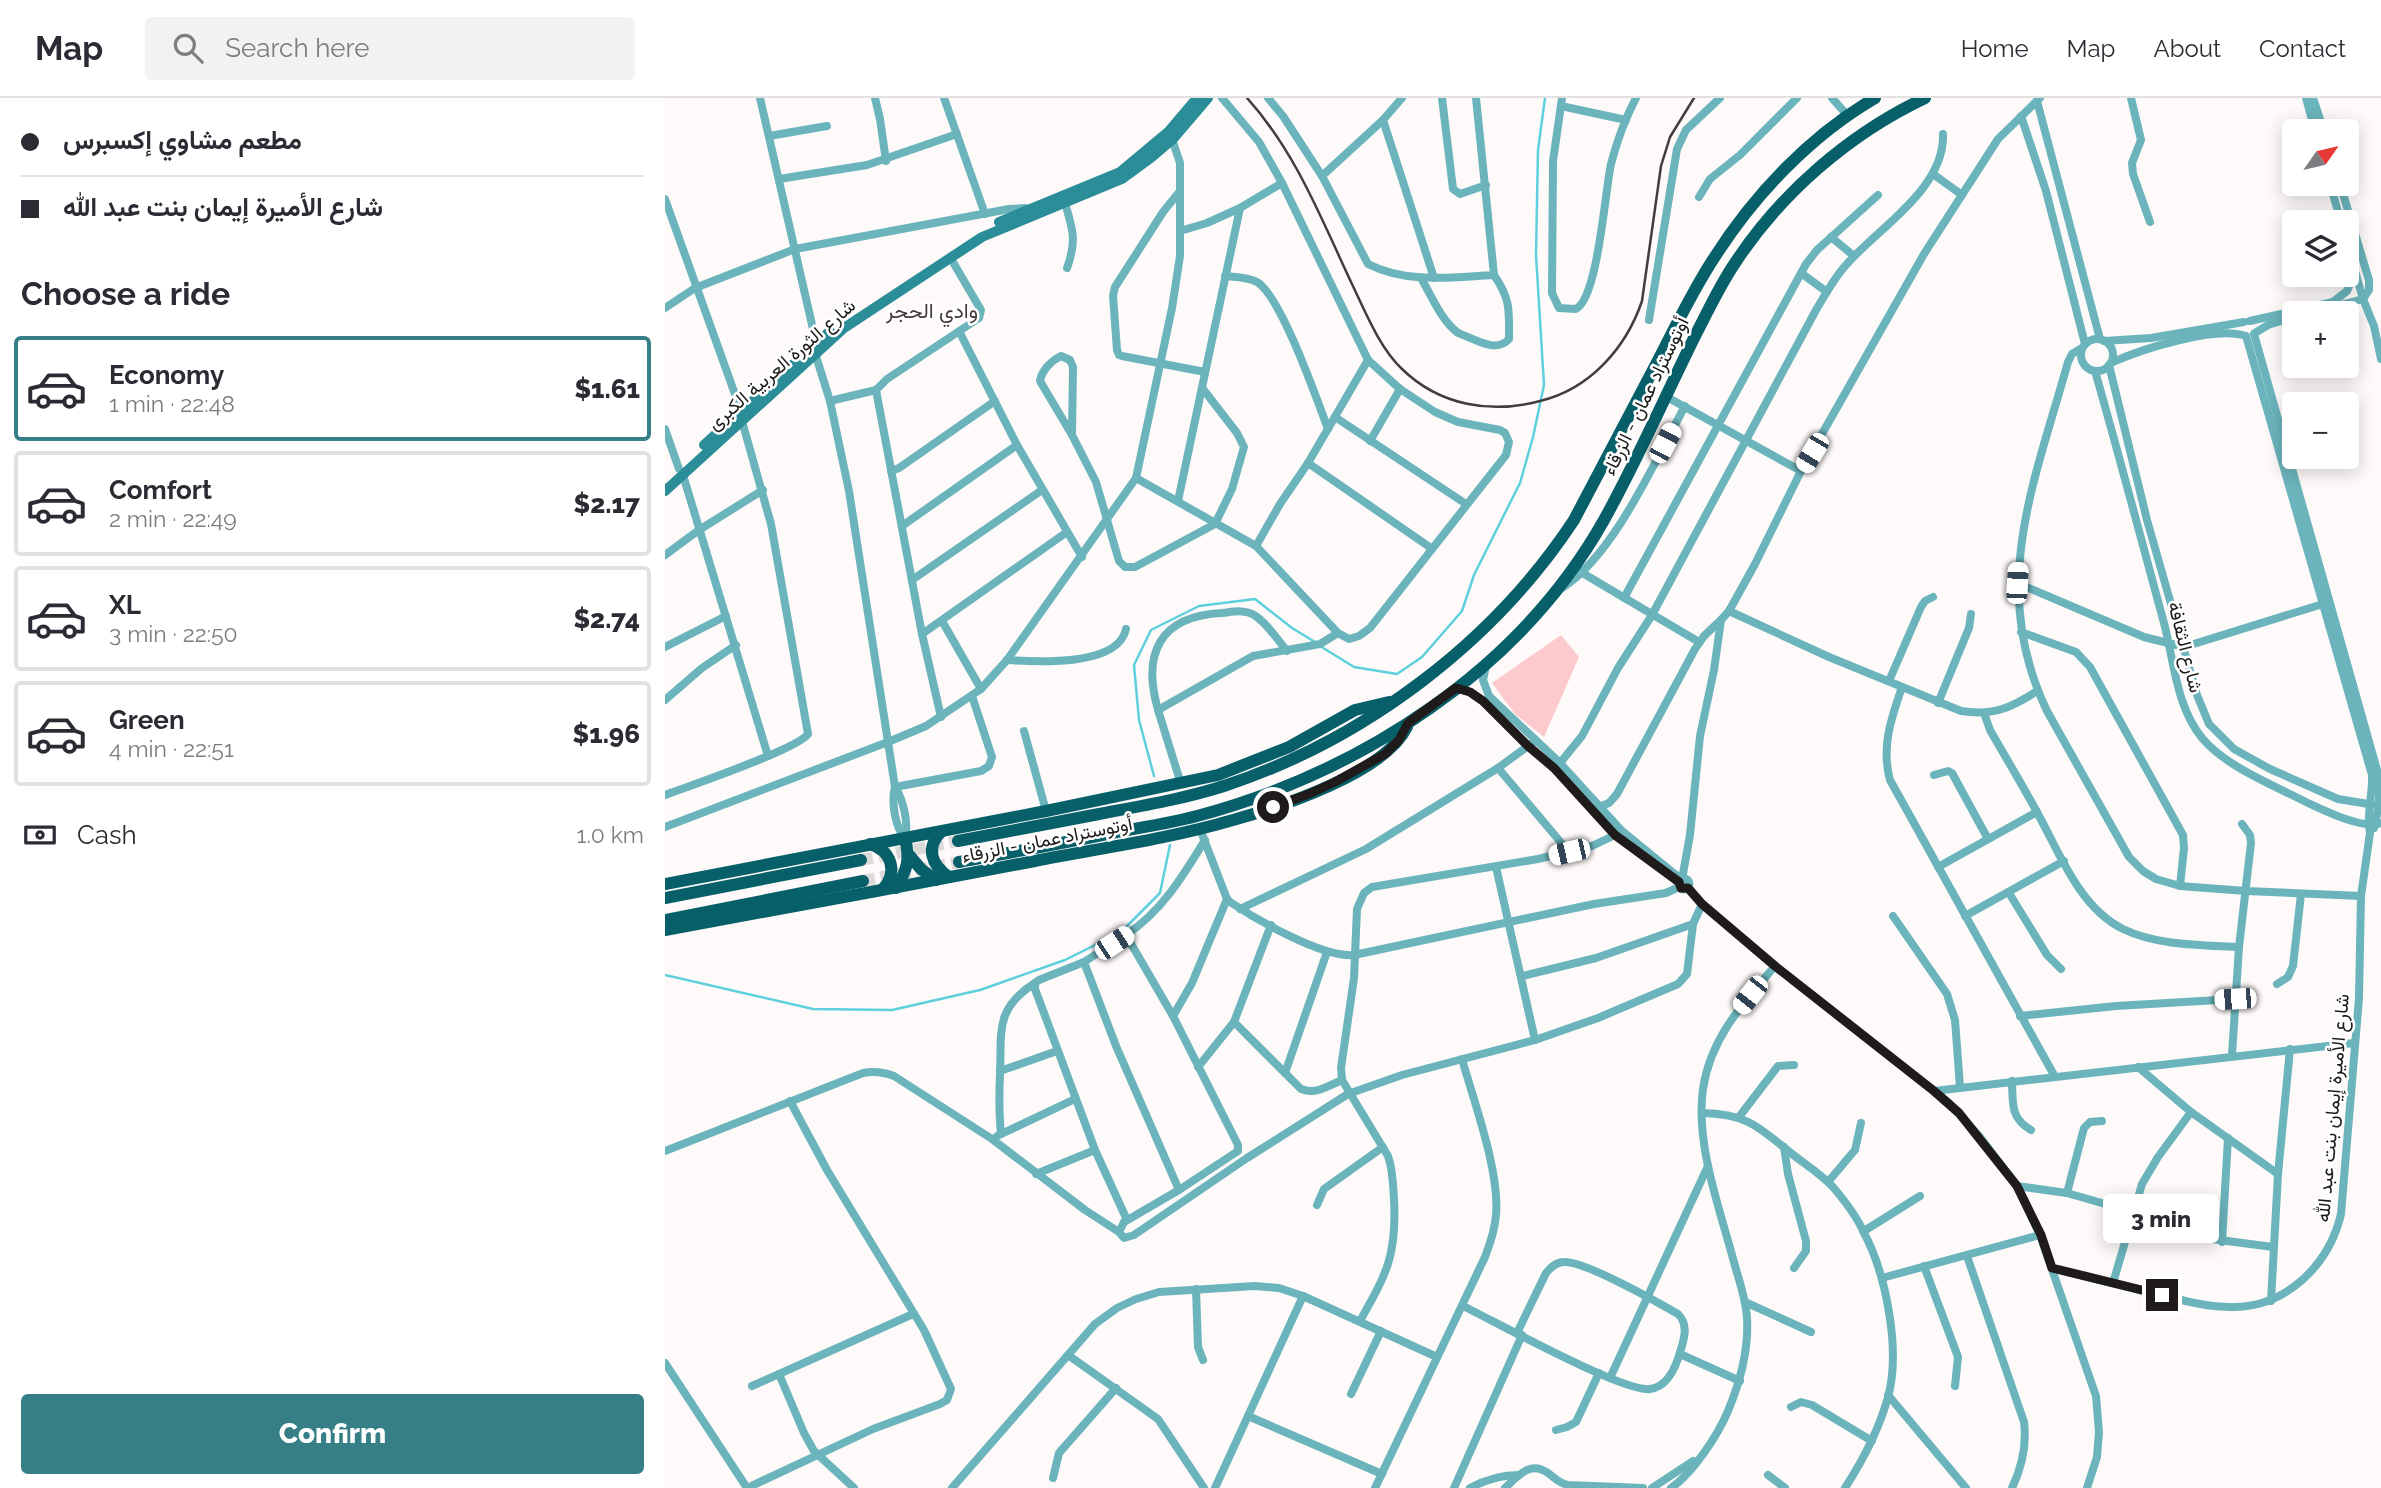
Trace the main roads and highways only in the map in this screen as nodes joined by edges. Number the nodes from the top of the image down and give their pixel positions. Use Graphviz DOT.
graph roads {
  1 [pos="1197,98"];
  2 [pos="1207,98"];
  3 [pos="1875,98"];
  4 [pos="1925,98"];
  5 [pos="1171,135"];
  6 [pos="816,348"];
  7 [pos="681,472"];
  8 [pos="665,482"];
  9 [pos="665,491"];
  10 [pos="1408,723"];
  11 [pos="1292,753"];
  12 [pos="1303,780"];
  13 [pos="1309,794"];
  14 [pos="942,831"];
  15 [pos="905,838"];
  16 [pos="958,841"];
  17 [pos="870,844"];
  18 [pos="909,855"];
  19 [pos="861,860"];
  20 [pos="959,862"];
  21 [pos="943,879"];
  22 [pos="863,881"];
  23 [pos="665,884"];
  24 [pos="889,888"];
  25 [pos="665,898"];
  26 [pos="665,920"];
  27 [pos="665,930"];
  1 -- 5 [label="main road, شارع الثورة العربية الكبرى"];
  2 -- 5 [label="main road, شارع الثورة العربية الكبرى"];
  3 -- 11 [label="highway, أوتوستراد عمان - الزرقاء"];
  4 -- 10 [label="highway, أوتوستراد عمان - الزرقاء"];
  5 -- 6 [label="main road, شارع الثورة العربية الكبرى"];
  5 -- 6 [label="main road, شارع الثورة العربية الكبرى"];
  6 -- 7 [label="main road, شارع الثورة العربية الكبرى"];
  7 -- 8 [label="main road, شارع الثورة العربية الكبرى"];
  7 -- 9 [label="main road, شارع الثورة العربية الكبرى"];
  10 -- 12 [label="highway, أوتوستراد عمان - الزرقاء"];
  10 -- 13 [label="highway, أوتوستراد عمان - الزرقاء"];
  11 -- 14 [label="highway, أوتوستراد عمان - الزرقاء"];
  11 -- 16 [label="highway, أوتوستراد عمان - الزرقاء"];
  12 -- 13 [label="highway"];
  12 -- 20 [label="highway, أوتوستراد عمان - الزرقاء"];
  13 -- 21 [label="highway, أوتوستراد عمان - الزرقاء"];
  14 -- 15 [label="highway, أوتوستراد عمان - الزرقاء"];
  14 -- 21 [label="highway"];
  15 -- 17 [label="highway, أوتوستراد عمان - الزرقاء"];
  15 -- 18 [label="highway"];
  17 -- 23 [label="highway, أوتوستراد عمان - الزرقاء"];
  17 -- 24 [label="highway"];
  18 -- 21 [label="highway"];
  18 -- 24 [label="highway"];
  19 -- 25 [label="highway"];
  21 -- 24 [label="highway, أوتوستراد عمان - الزرقاء"];
  22 -- 26 [label="highway"];
  24 -- 27 [label="highway, أوتوستراد عمان - الزرقاء"];
}
